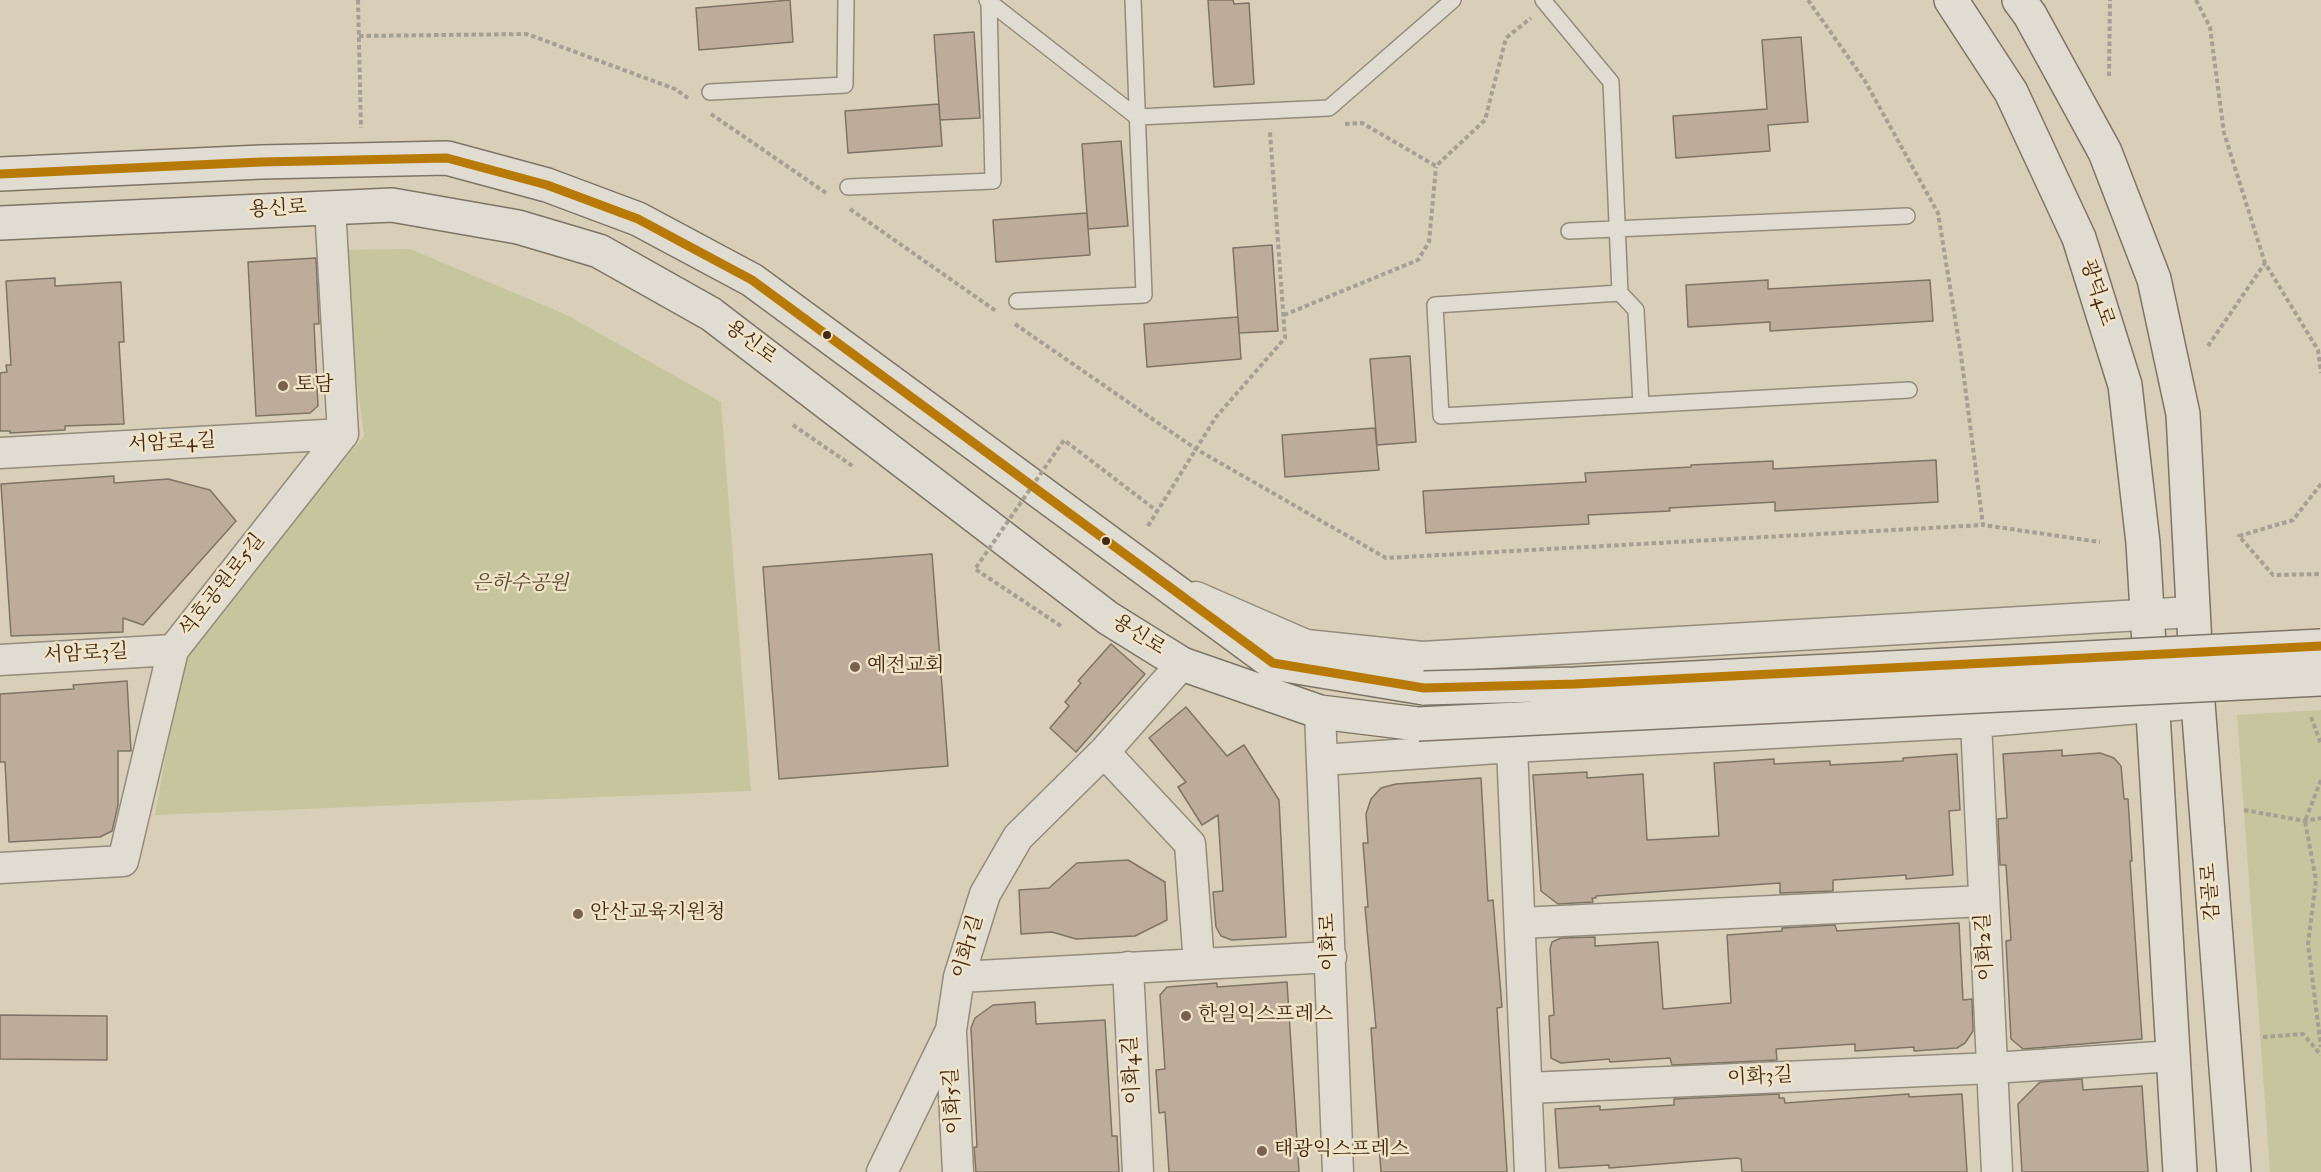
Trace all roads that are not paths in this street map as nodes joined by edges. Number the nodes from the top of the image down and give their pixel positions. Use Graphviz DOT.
graph roads {
  1 [pos="846,0"];
  2 [pos="1133,0"];
  3 [pos="1452,0"];
  4 [pos="1542,0"];
  5 [pos="1951,0"];
  6 [pos="2019,0"];
  7 [pos="988,1"];
  8 [pos="710,92"];
  9 [pos="1137,117"];
  10 [pos="0,174"];
  11 [pos="848,187"];
  12 [pos="330,207"];
  13 [pos="1908,216"];
  14 [pos="0,223"];
  15 [pos="1617,227"];
  16 [pos="1569,231"];
  17 [pos="1620,293"];
  18 [pos="1017,301"];
  19 [pos="1909,390"];
  20 [pos="1641,405"];
  21 [pos="343,434"];
  22 [pos="0,453"];
  23 [pos="1162,583"];
  24 [pos="2192,612"];
  25 [pos="2146,616"];
  26 [pos="2321,646"];
  27 [pos="173,650"];
  28 [pos="0,660"];
  29 [pos="1182,663"];
  30 [pos="2321,679"];
  31 [pos="2198,703"];
  32 [pos="2152,706"];
  33 [pos="1320,712"];
  34 [pos="1976,722"];
  35 [pos="1512,747"];
  36 [pos="1104,752"];
  37 [pos="1322,760"];
  38 [pos="0,868"];
  39 [pos="1984,901"];
  40 [pos="1520,923"];
  41 [pos="1331,957"];
  42 [pos="1199,964"];
  43 [pos="1128,967"];
  44 [pos="959,977"];
  45 [pos="951,1030"];
  46 [pos="2173,1056"];
  47 [pos="1993,1068"];
  48 [pos="1527,1088"];
  49 [pos="882,1172"];
  50 [pos="958,1172"];
  51 [pos="1138,1172"];
  52 [pos="1338,1172"];
  53 [pos="1530,1172"];
  54 [pos="1997,1172"];
  55 [pos="2180,1172"];
  56 [pos="2234,1172"];
  1 -- 8 [label="lane"];
  2 -- 9 [label="lane"];
  3 -- 9 [label="lane"];
  4 -- 15 [label="lane"];
  5 -- 25 [label="main road, 광덕4로"];
  6 -- 24 [label="main road"];
  7 -- 9 [label="lane"];
  7 -- 11 [label="lane"];
  9 -- 18 [label="lane"];
  10 -- 23 [label="main road"];
  12 -- 14 [label="main road, 용신로"];
  12 -- 21 [label="street"];
  12 -- 29 [label="main road, 용신로"];
  13 -- 15 [label="lane"];
  15 -- 16 [label="lane"];
  15 -- 17 [label="lane"];
  17 -- 20 [label="lane"];
  17 -- 20 [label="lane"];
  19 -- 20 [label="lane"];
  21 -- 22 [label="street, 서암로4길"];
  21 -- 27 [label="street, 석호공원로5길"];
  23 -- 25 [label="street"];
  23 -- 26 [label="main road, bridge"];
  24 -- 25 [label="street"];
  24 -- 31 [label="main road, 감골로"];
  25 -- 32 [label="main road"];
  27 -- 28 [label="street, 서암로3길"];
  27 -- 38 [label="street, 석호공원로5길"];
  29 -- 33 [label="main road, 용신로"];
  29 -- 36 [label="street, 이화1길"];
  30 -- 33 [label="main road, 용신로, bridge"];
  31 -- 32 [label="street"];
  31 -- 56 [label="main road, 감골로"];
  32 -- 34 [label="street"];
  32 -- 46 [label="main road"];
  33 -- 37 [label="street, 이화로"];
  34 -- 35 [label="street"];
  34 -- 39 [label="street, 이화2길"];
  35 -- 37 [label="street"];
  35 -- 40 [label="street"];
  36 -- 42 [label="street"];
  36 -- 44 [label="street, 이화1길"];
  37 -- 41 [label="street, 이화로"];
  39 -- 40 [label="street"];
  39 -- 47 [label="street, 이화2길"];
  40 -- 48 [label="street"];
  41 -- 42 [label="street"];
  41 -- 52 [label="street, 이화로"];
  42 -- 43 [label="street"];
  43 -- 44 [label="street"];
  43 -- 51 [label="street, 이화4길"];
  44 -- 45 [label="street, 이화1길"];
  45 -- 49 [label="street, 이화1길"];
  45 -- 50 [label="street, 이화5길"];
  46 -- 47 [label="street, 이화3길"];
  46 -- 55 [label="main road"];
  47 -- 48 [label="street, 이화3길"];
  47 -- 54 [label="street, 이화2길"];
  48 -- 53 [label="street"];
}
